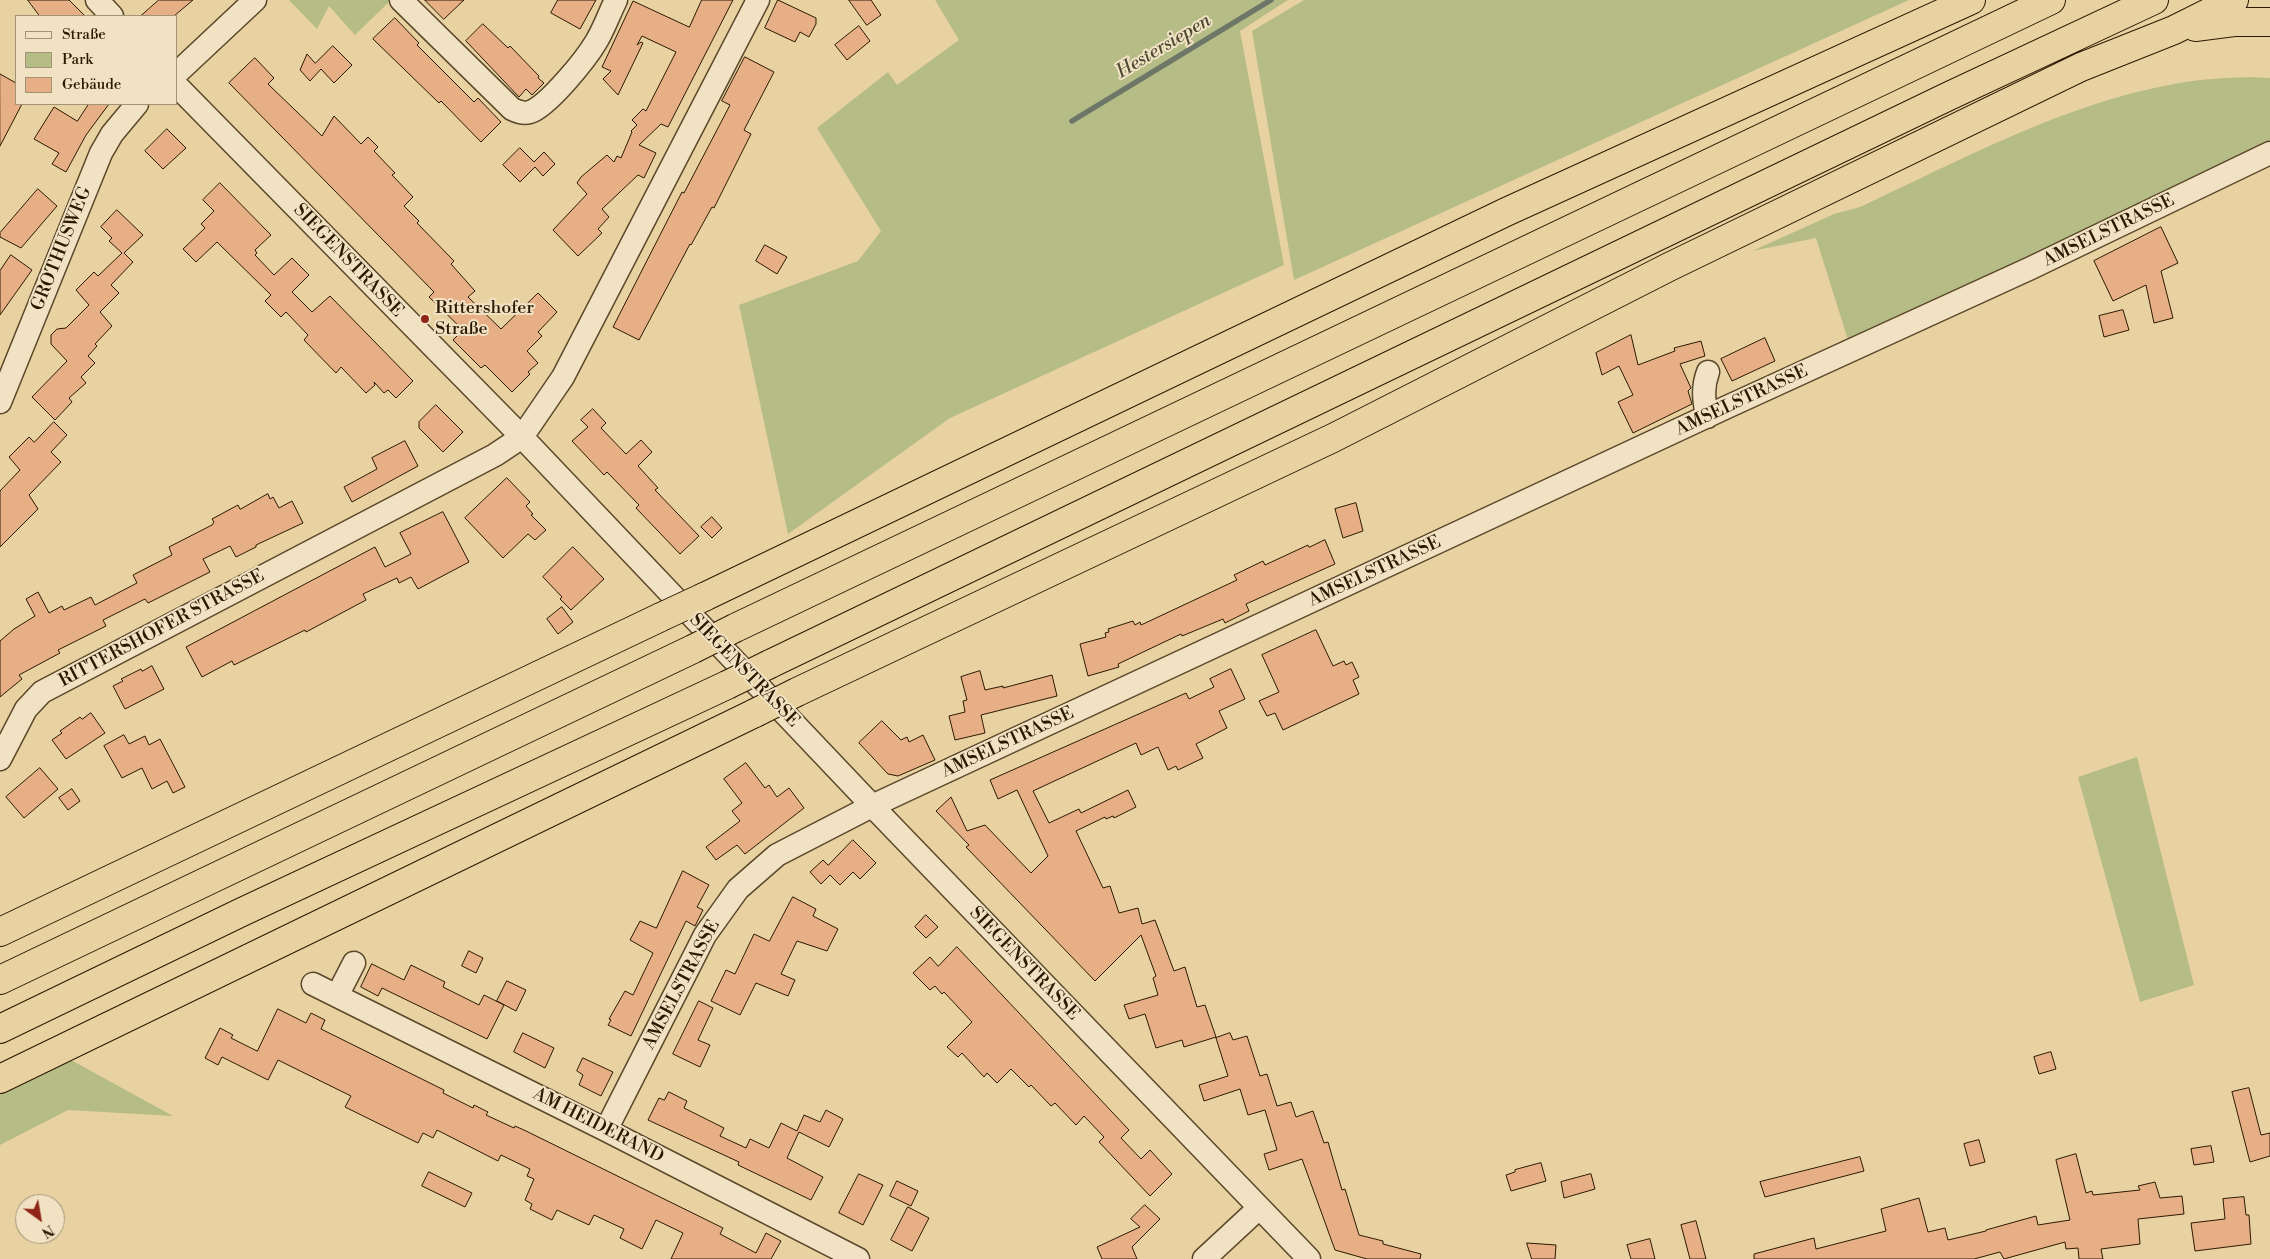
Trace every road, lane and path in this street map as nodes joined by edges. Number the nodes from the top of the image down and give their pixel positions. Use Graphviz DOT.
graph roads {
  1 [pos="97,0"];
  2 [pos="255,0"];
  3 [pos="401,0"];
  4 [pos="616,0"];
  5 [pos="758,0"];
  6 [pos="1948,0"];
  7 [pos="1971,0"];
  8 [pos="2051,0"];
  9 [pos="2154,0"];
  10 [pos="2234,0"];
  11 [pos="111,15"];
  12 [pos="2270,22"];
  13 [pos="2174,30"];
  14 [pos="1818,68"];
  15 [pos="178,72"];
  16 [pos="178,87"];
  17 [pos="136,105"];
  18 [pos="2270,153"];
  19 [pos="1708,372"];
  20 [pos="0,402"];
  21 [pos="1707,417"];
  22 [pos="522,437"];
  23 [pos="0,759"];
  24 [pos="872,806"];
  25 [pos="0,932"];
  26 [pos="354,963"];
  27 [pos="0,980"];
  28 [pos="313,984"];
  29 [pos="337,996"];
  30 [pos="0,1029"];
  31 [pos="0,1079"];
  32 [pos="606,1130"];
  33 [pos="1259,1208"];
  34 [pos="858,1259"];
  35 [pos="1204,1259"];
  36 [pos="1309,1259"];
  1 -- 11 [label="street"];
  2 -- 15 [label="street"];
  3 -- 4 [label="street"];
  5 -- 22 [label="street, RITTERSHOFER STRASSE"];
  6 -- 14 [label="highway"];
  7 -- 14 [label="highway"];
  8 -- 27 [label="highway, bridge"];
  9 -- 30 [label="highway, bridge"];
  10 -- 13 [label="highway"];
  12 -- 13 [label="highway"];
  13 -- 31 [label="highway, bridge"];
  14 -- 25 [label="highway, bridge"];
  16 -- 22 [label="street, SIEGENSTRASSE"];
  17 -- 20 [label="street, GROTHUSWEG"];
  18 -- 21 [label="street, AMSELSTRASSE"];
  19 -- 21 [label="street"];
  21 -- 24 [label="street, AMSELSTRASSE"];
  22 -- 23 [label="street, RITTERSHOFER STRASSE"];
  22 -- 24 [label="street, SIEGENSTRASSE"];
  24 -- 32 [label="street, AMSELSTRASSE"];
  24 -- 33 [label="street, SIEGENSTRASSE"];
  26 -- 29 [label="street"];
  28 -- 29 [label="street, AM HEIDERAND"];
  29 -- 32 [label="street, AM HEIDERAND"];
  32 -- 34 [label="street, AM HEIDERAND"];
  33 -- 35 [label="street"];
  33 -- 36 [label="street, SIEGENSTRASSE"];
}
